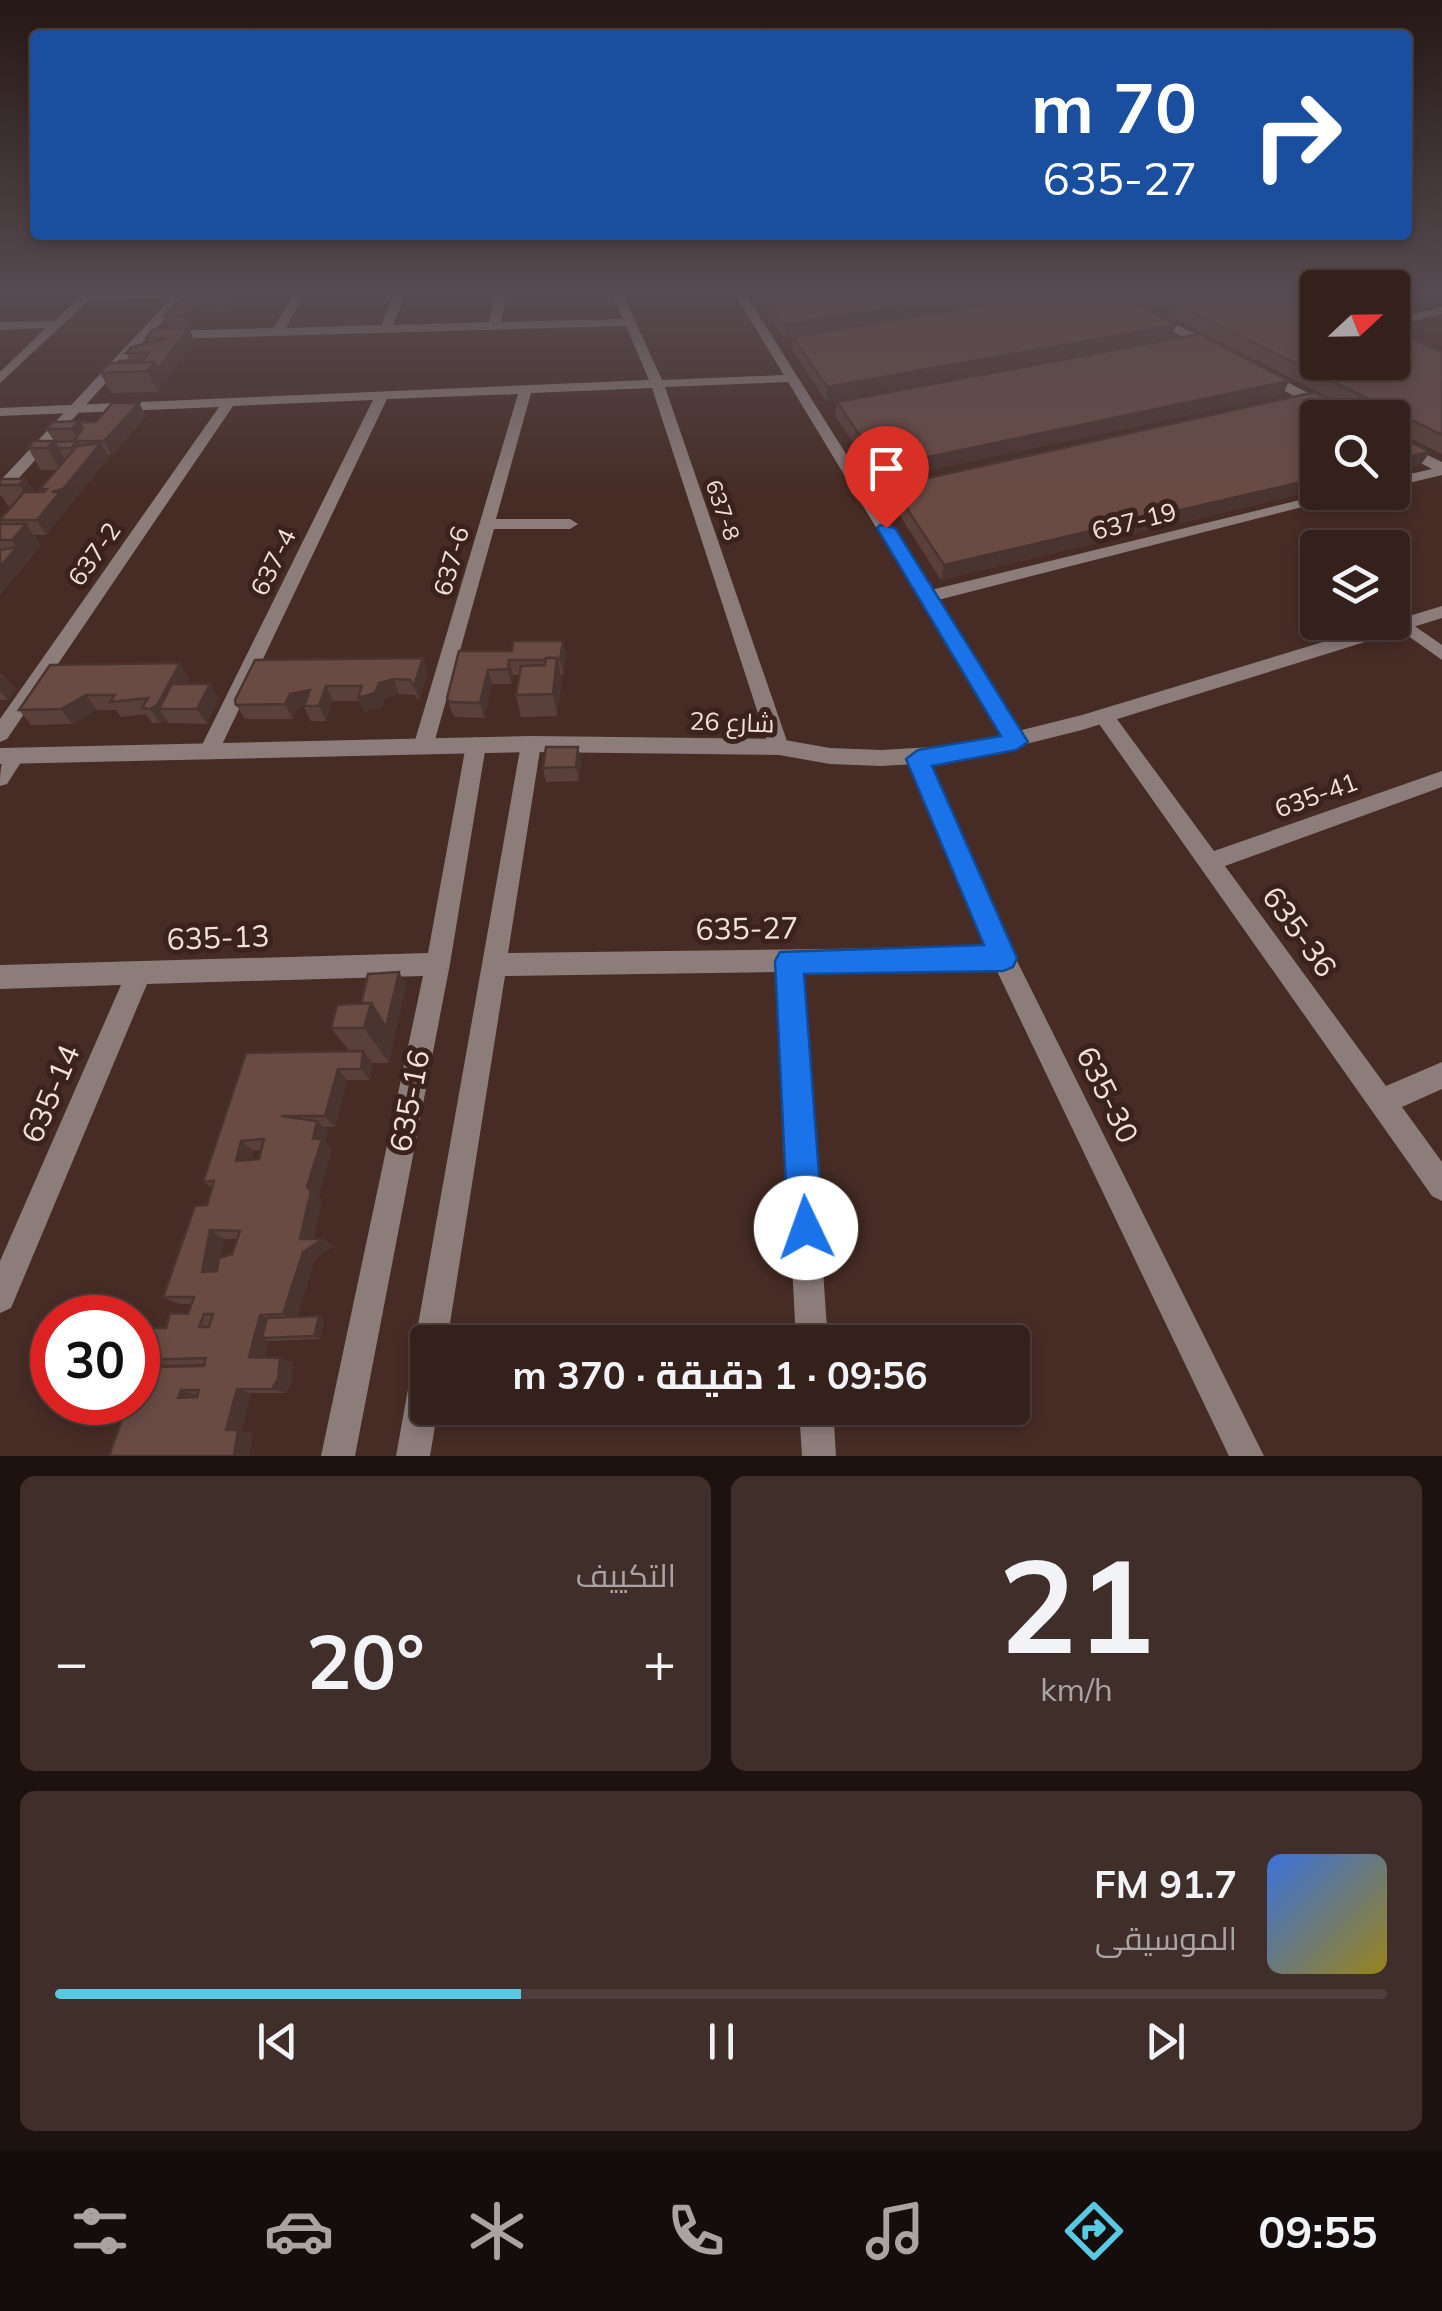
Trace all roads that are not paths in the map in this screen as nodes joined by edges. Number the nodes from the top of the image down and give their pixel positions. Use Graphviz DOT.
graph roads {
  1 [pos="22,358"];
  2 [pos="122,358"];
  3 [pos="647,358"];
  4 [pos="781,358"];
  5 [pos="19,361"];
  6 [pos="0,362"];
  7 [pos="1245,364"];
  8 [pos="794,378"];
  9 [pos="0,379"];
  10 [pos="657,383"];
  11 [pos="526,389"];
  12 [pos="382,395"];
  13 [pos="1309,398"];
  14 [pos="1313,400"];
  15 [pos="229,402"];
  16 [pos="1290,402"];
  17 [pos="834,408"];
  18 [pos="75,409"];
  19 [pos="0,412"];
  20 [pos="814,412"];
  21 [pos="1410,452"];
  22 [pos="1442,469"];
  23 [pos="943,478"];
  24 [pos="1410,478"];
  25 [pos="0,490"];
  26 [pos="866,494"];
  27 [pos="1300,505"];
  28 [pos="488,524"];
  29 [pos="570,524"];
  30 [pos="926,597"];
  31 [pos="1442,612"];
  32 [pos="1410,622"];
  33 [pos="1410,629"];
  34 [pos="1351,640"];
  35 [pos="1442,654"];
  36 [pos="1104,716"];
  37 [pos="0,734"];
  38 [pos="1016,742"];
  39 [pos="532,744"];
  40 [pos="423,746"];
  41 [pos="476,746"];
  42 [pos="779,747"];
  43 [pos="209,751"];
  44 [pos="8,756"];
  45 [pos="918,759"];
  46 [pos="0,778"];
  47 [pos="1442,779"];
  48 [pos="1209,862"];
  49 [pos="1003,958"];
  50 [pos="790,961"];
  51 [pos="438,964"];
  52 [pos="492,965"];
  53 [pos="138,973"];
  54 [pos="0,977"];
  55 [pos="1442,1076"];
  56 [pos="1382,1102"];
  57 [pos="1442,1186"];
  58 [pos="0,1296"];
  59 [pos="435,1325"];
  60 [pos="811,1325"];
  61 [pos="418,1425"];
  62 [pos="817,1425"];
  63 [pos="338,1456"];
  64 [pos="413,1456"];
  65 [pos="819,1456"];
  66 [pos="1247,1456"];
  1 -- 5 [label="street"];
  2 -- 18 [label="street"];
  3 -- 10 [label="street, 637-8"];
  4 -- 8 [label="street"];
  5 -- 6 [label="street"];
  5 -- 9 [label="street"];
  7 -- 13 [label="street"];
  8 -- 10 [label="street"];
  8 -- 20 [label="street"];
  10 -- 11 [label="street"];
  10 -- 42 [label="street, 637-8"];
  11 -- 12 [label="street"];
  11 -- 28 [label="street, 637-6"];
  12 -- 15 [label="street"];
  12 -- 43 [label="street, 637-4"];
  13 -- 14 [label="street"];
  13 -- 16 [label="street"];
  15 -- 18 [label="street"];
  15 -- 37 [label="street, 637-2"];
  17 -- 20 [label="street"];
  18 -- 19 [label="street"];
  18 -- 25 [label="street"];
  20 -- 26 [label="street"];
  21 -- 22 [label="street"];
  22 -- 24 [label="street"];
  23 -- 26 [label="street"];
  26 -- 30 [label="street"];
  27 -- 30 [label="street, 637-19"];
  28 -- 29 [label="street"];
  28 -- 40 [label="street, 637-6"];
  30 -- 38 [label="street"];
  31 -- 32 [label="street, شارع 26"];
  33 -- 35 [label="street"];
  34 -- 36 [label="street, شارع 26"];
  36 -- 38 [label="street, شارع 26"];
  36 -- 48 [label="street, 635-36"];
  38 -- 45 [label="street, شارع 26"];
  39 -- 41 [label="street, شارع 26"];
  39 -- 42 [label="street, شارع 26"];
  39 -- 52 [label="street"];
  40 -- 41 [label="street, شارع 26"];
  40 -- 43 [label="street, شارع 26"];
  41 -- 51 [label="street, 635-16"];
  42 -- 45 [label="street, شارع 26"];
  43 -- 44 [label="street, شارع 26"];
  44 -- 46 [label="street"];
  45 -- 49 [label="street, 635-30"];
  47 -- 48 [label="street, 635-41"];
  48 -- 56 [label="street, 635-36"];
  49 -- 50 [label="street, 635-27"];
  49 -- 66 [label="street, 635-30"];
  50 -- 52 [label="street, 635-27"];
  50 -- 60 [label="street"];
  51 -- 53 [label="street, 635-13"];
  51 -- 63 [label="street, 635-16"];
  52 -- 59 [label="street"];
  53 -- 54 [label="street, 635-13"];
  53 -- 58 [label="street, 635-14"];
  55 -- 56 [label="street"];
  56 -- 57 [label="street, 635-36"];
  61 -- 64 [label="street"];
  62 -- 65 [label="street"];
}
